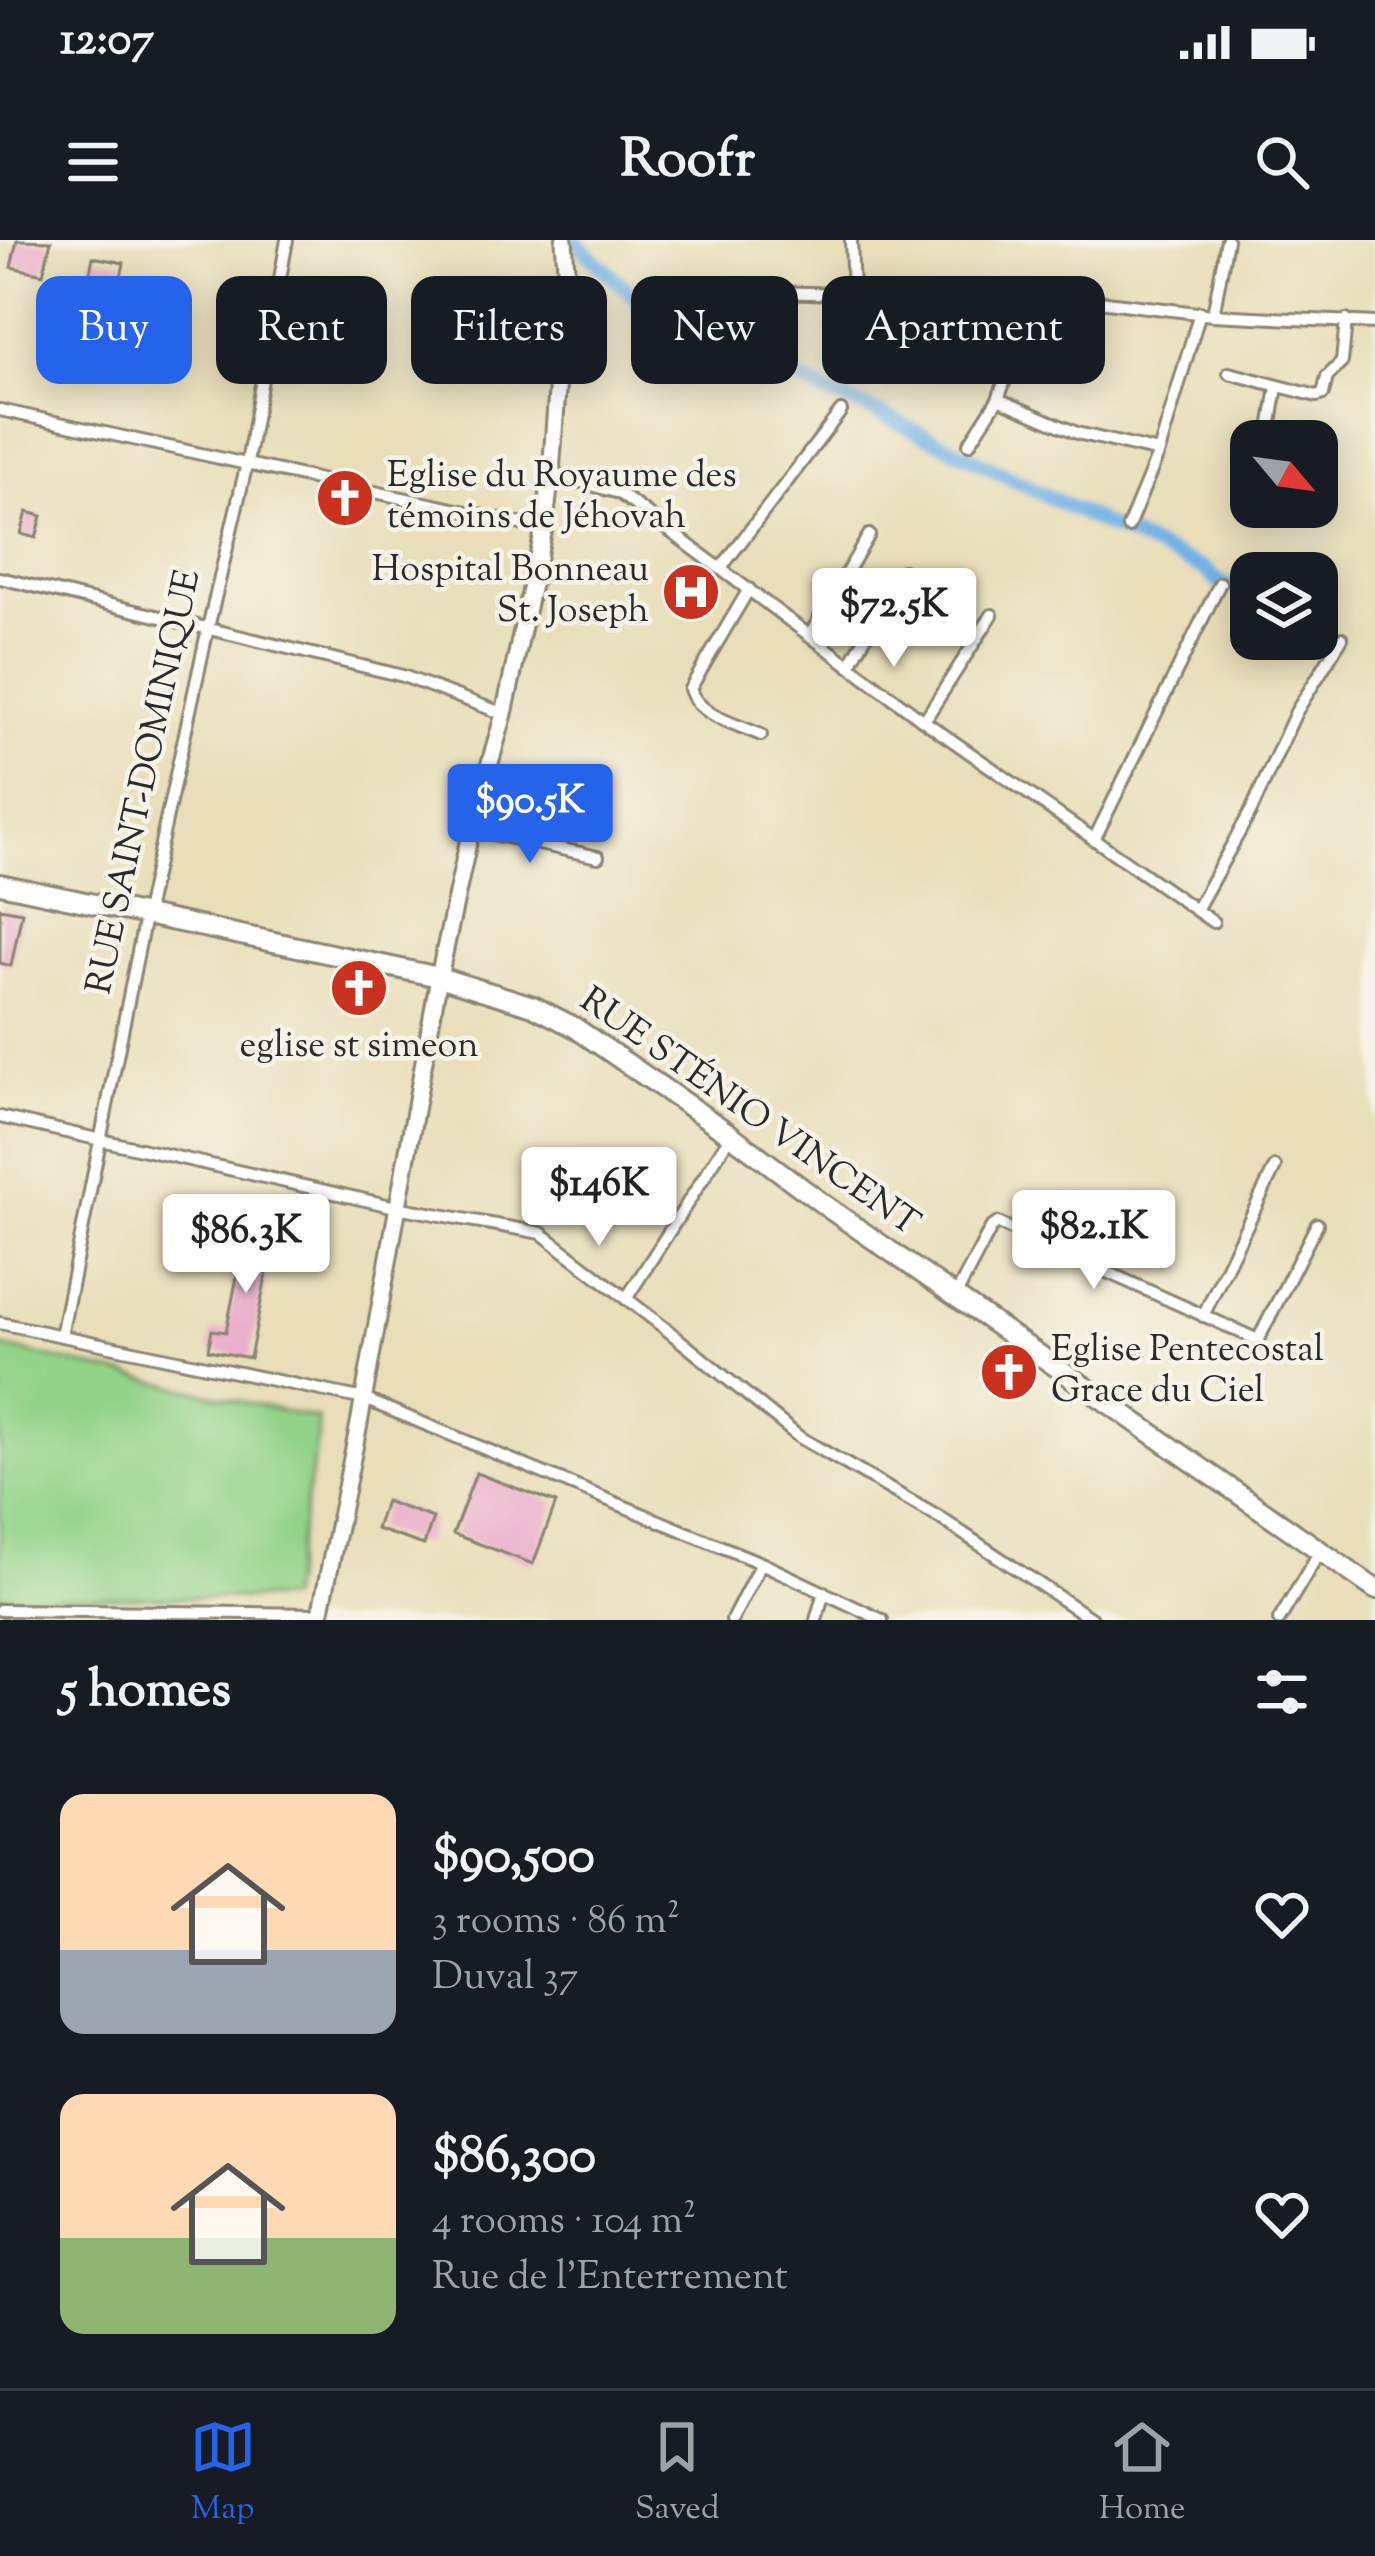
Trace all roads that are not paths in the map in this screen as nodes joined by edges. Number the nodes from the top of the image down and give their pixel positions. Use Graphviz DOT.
graph roads {
  1 [pos="287,240"];
  2 [pos="564,240"];
  3 [pos="850,240"];
  4 [pos="1227,240"];
  5 [pos="852,276"];
  6 [pos="1105,302"];
  7 [pos="1207,313"];
  8 [pos="1346,320"];
  9 [pos="1375,322"];
  10 [pos="1229,373"];
  11 [pos="1004,384"];
  12 [pos="1277,387"];
  13 [pos="998,399"];
  14 [pos="0,410"];
  15 [pos="841,411"];
  16 [pos="1272,420"];
  17 [pos="969,444"];
  18 [pos="1159,452"];
  19 [pos="248,464"];
  20 [pos="551,473"];
  21 [pos="1128,527"];
  22 [pos="544,529"];
  23 [pos="869,535"];
  24 [pos="721,568"];
  25 [pos="903,571"];
  26 [pos="0,578"];
  27 [pos="1220,583"];
  28 [pos="749,589"];
  29 [pos="992,615"];
  30 [pos="208,628"];
  31 [pos="809,635"];
  32 [pos="1342,638"];
  33 [pos="849,666"];
  34 [pos="504,714"];
  35 [pos="924,721"];
  36 [pos="761,735"];
  37 [pos="471,829"];
  38 [pos="1094,840"];
  39 [pos="598,856"];
  40 [pos="0,884"];
  41 [pos="1196,910"];
  42 [pos="145,917"];
  43 [pos="1213,922"];
  44 [pos="439,977"];
  45 [pos="0,1118"];
  46 [pos="731,1135"];
  47 [pos="98,1141"];
  48 [pos="1275,1167"];
  49 [pos="396,1207"];
  50 [pos="1317,1224"];
  51 [pos="955,1297"];
  52 [pos="626,1299"];
  53 [pos="1203,1316"];
  54 [pos="0,1323"];
  55 [pos="61,1336"];
  56 [pos="364,1399"];
  57 [pos="1320,1551"];
  58 [pos="760,1563"];
  59 [pos="1375,1588"];
  60 [pos="824,1592"];
  61 [pos="0,1610"];
  62 [pos="320,1617"];
  63 [pos="732,1620"];
  64 [pos="816,1620"];
  65 [pos="882,1620"];
  66 [pos="1094,1620"];
  67 [pos="1279,1620"];
  1 -- 19 [label="street, RUE SAINT-DOMINIQUE"];
  2 -- 20 [label="street"];
  3 -- 5 [label="street"];
  4 -- 7 [label="street"];
  6 -- 7 [label="street"];
  7 -- 8 [label="street"];
  7 -- 18 [label="street"];
  8 -- 9 [label="street"];
  8 -- 12 [label="street"];
  10 -- 12 [label="street"];
  11 -- 13 [label="street"];
  12 -- 16 [label="street"];
  13 -- 17 [label="street"];
  13 -- 18 [label="street"];
  14 -- 19 [label="street"];
  15 -- 24 [label="street"];
  18 -- 21 [label="street"];
  19 -- 22 [label="street"];
  19 -- 30 [label="street, RUE SAINT-DOMINIQUE"];
  20 -- 22 [label="street"];
  20 -- 24 [label="street"];
  22 -- 34 [label="street"];
  23 -- 31 [label="street"];
  24 -- 28 [label="street"];
  25 -- 33 [label="street"];
  26 -- 30 [label="street"];
  27 -- 38 [label="street"];
  28 -- 31 [label="street"];
  28 -- 36 [label="street"];
  29 -- 35 [label="street"];
  30 -- 34 [label="street"];
  30 -- 42 [label="street, RUE SAINT-DOMINIQUE"];
  31 -- 33 [label="street"];
  32 -- 41 [label="street"];
  33 -- 35 [label="street"];
  34 -- 37 [label="street"];
  35 -- 38 [label="street"];
  37 -- 39 [label="street"];
  37 -- 44 [label="street"];
  38 -- 41 [label="street"];
  40 -- 42 [label="main road, RUE STÉNIO VINCENT"];
  41 -- 43 [label="street"];
  42 -- 44 [label="main road, RUE STÉNIO VINCENT"];
  42 -- 47 [label="street, RUE SAINT-DOMINIQUE"];
  44 -- 46 [label="main road, RUE STÉNIO VINCENT"];
  44 -- 49 [label="street"];
  45 -- 47 [label="street"];
  46 -- 51 [label="main road, RUE STÉNIO VINCENT"];
  46 -- 52 [label="street"];
  47 -- 49 [label="street"];
  47 -- 55 [label="street, RUE SAINT-DOMINIQUE"];
  48 -- 53 [label="street"];
  49 -- 52 [label="street"];
  49 -- 56 [label="street"];
  50 -- 53 [label="street"];
  51 -- 53 [label="street"];
  51 -- 57 [label="main road, RUE STÉNIO VINCENT"];
  52 -- 66 [label="street"];
  54 -- 55 [label="street"];
  55 -- 56 [label="street"];
  56 -- 58 [label="street"];
  56 -- 62 [label="street"];
  57 -- 59 [label="main road, RUE STÉNIO VINCENT"];
  57 -- 67 [label="street"];
  58 -- 60 [label="street"];
  58 -- 63 [label="street"];
  60 -- 64 [label="street"];
  60 -- 65 [label="street"];
  61 -- 62 [label="street"];
}
